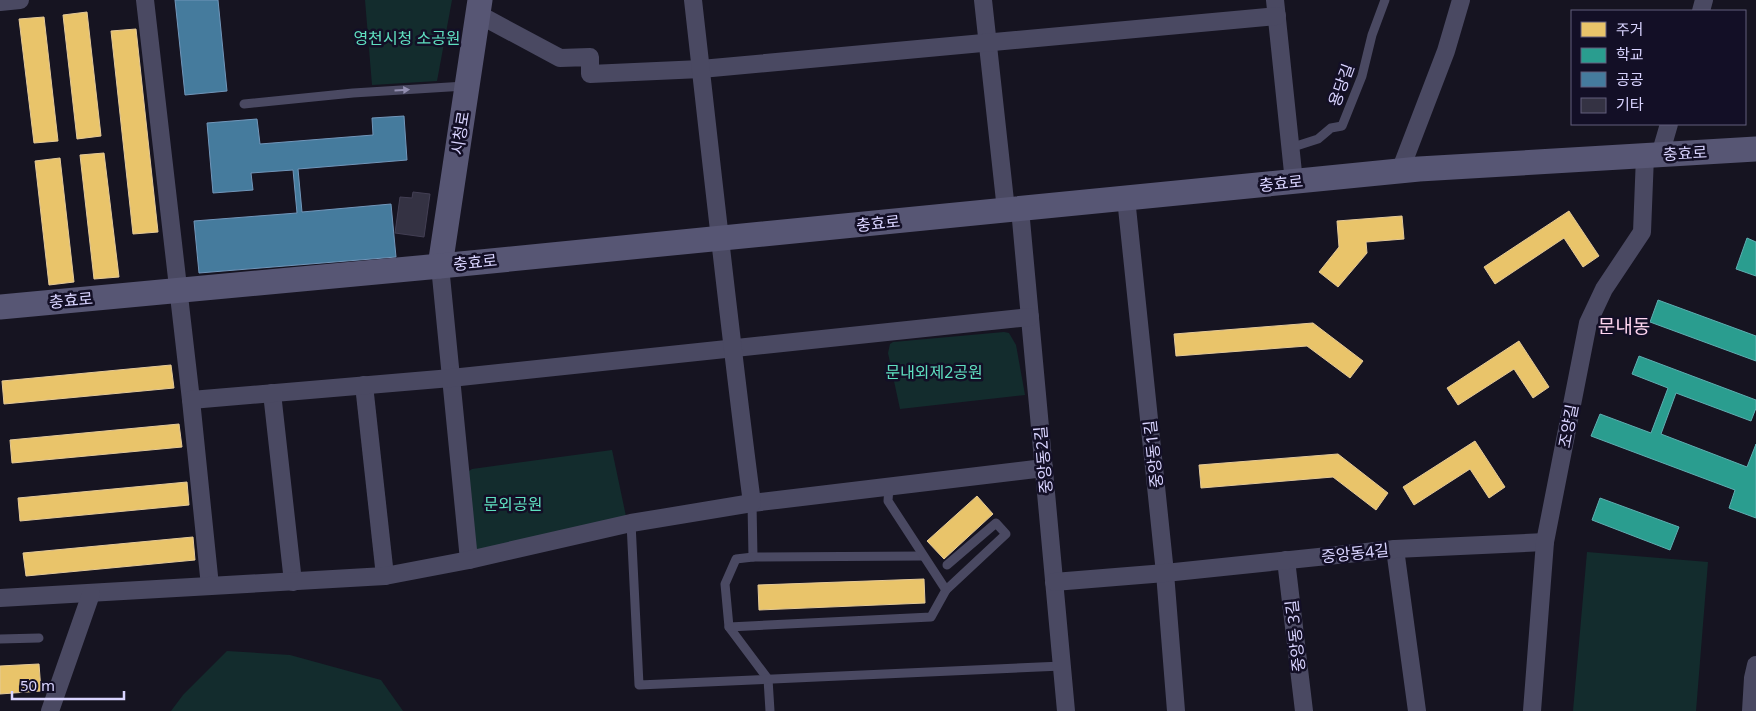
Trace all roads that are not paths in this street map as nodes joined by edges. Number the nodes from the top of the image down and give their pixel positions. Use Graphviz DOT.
graph roads {
  1 [pos="145,0"];
  2 [pos="692,0"];
  3 [pos="983,0"];
  4 [pos="1385,0"];
  5 [pos="1461,0"];
  6 [pos="479,7"];
  7 [pos="1276,8"];
  8 [pos="988,42"];
  9 [pos="701,69"];
  10 [pos="467,86"];
  11 [pos="244,104"];
  12 [pos="1668,125"];
  13 [pos="1290,148"];
  14 [pos="1756,149"];
  15 [pos="1652,155"];
  16 [pos="1400,171"];
  17 [pos="1294,182"];
  18 [pos="1126,198"];
  19 [pos="1013,209"];
  20 [pos="721,238"];
  21 [pos="440,266"];
  22 [pos="179,290"];
  23 [pos="0,307"];
  24 [pos="1030,317"];
  25 [pos="732,349"];
  26 [pos="451,378"];
  27 [pos="364,385"];
  28 [pos="272,393"];
  29 [pos="191,400"];
  30 [pos="1044,468"];
  31 [pos="889,487"];
  32 [pos="752,503"];
  33 [pos="631,523"];
  34 [pos="1545,542"];
  35 [pos="1395,549"];
  36 [pos="922,556"];
  37 [pos="753,557"];
  38 [pos="469,560"];
  39 [pos="1286,560"];
  40 [pos="947,566"];
  41 [pos="1165,573"];
  42 [pos="385,576"];
  43 [pos="293,582"];
  44 [pos="1054,582"];
  45 [pos="210,586"];
  46 [pos="946,590"];
  47 [pos="91,594"];
  48 [pos="0,598"];
  49 [pos="729,628"];
  50 [pos="39,638"];
  51 [pos="0,639"];
  52 [pos="1756,665"];
  53 [pos="1062,666"];
  54 [pos="768,680"];
  55 [pos="50,711"];
  56 [pos="770,711"];
  57 [pos="1066,711"];
  58 [pos="1176,711"];
  59 [pos="1304,711"];
  60 [pos="1417,711"];
  61 [pos="1532,711"];
  62 [pos="1751,711"];
  1 -- 22 [label="street"];
  2 -- 9 [label="street"];
  3 -- 8 [label="street, 중앙동2길"];
  4 -- 13 [label="lane, 용당길"];
  5 -- 16 [label="street"];
  6 -- 9 [label="street"];
  6 -- 10 [label="street, 시청로"];
  7 -- 8 [label="street"];
  7 -- 13 [label="street"];
  8 -- 9 [label="street"];
  8 -- 19 [label="street, 중앙동2길"];
  9 -- 20 [label="street"];
  11 -- 10 [label="lane, one-way"];
  10 -- 21 [label="street, 시청로"];
  12 -- 15 [label="street, 조양길"];
  13 -- 17 [label="street"];
  14 -- 15 [label="street, 충효로"];
  15 -- 16 [label="street, 충효로"];
  15 -- 34 [label="street, 조양길"];
  16 -- 17 [label="street, 충효로"];
  17 -- 18 [label="street, 충효로"];
  18 -- 19 [label="street, 충효로"];
  18 -- 41 [label="street, 중앙동1길"];
  19 -- 20 [label="street, 충효로"];
  19 -- 24 [label="street, 중앙동2길"];
  20 -- 21 [label="street, 충효로"];
  20 -- 25 [label="street"];
  21 -- 22 [label="street, 충효로"];
  21 -- 26 [label="street"];
  22 -- 23 [label="street, 충효로"];
  22 -- 29 [label="street"];
  24 -- 25 [label="street"];
  24 -- 30 [label="street, 중앙동2길"];
  25 -- 26 [label="street"];
  25 -- 32 [label="street"];
  26 -- 27 [label="street"];
  26 -- 38 [label="street"];
  27 -- 28 [label="street"];
  27 -- 42 [label="street"];
  28 -- 29 [label="street"];
  28 -- 43 [label="street"];
  29 -- 45 [label="street"];
  30 -- 31 [label="street"];
  30 -- 44 [label="street, 중앙동2길"];
  31 -- 32 [label="street"];
  31 -- 36 [label="lane"];
  32 -- 33 [label="street"];
  32 -- 37 [label="lane"];
  33 -- 38 [label="street"];
  33 -- 54 [label="lane"];
  34 -- 35 [label="street, 중앙동4길"];
  34 -- 61 [label="street, 조양길"];
  35 -- 39 [label="street, 중앙동4길"];
  35 -- 60 [label="street"];
  36 -- 37 [label="lane"];
  36 -- 46 [label="lane"];
  37 -- 49 [label="lane"];
  38 -- 42 [label="street"];
  39 -- 41 [label="street, 중앙동4길"];
  39 -- 59 [label="street, 중앙동 3길"];
  40 -- 46 [label="lane"];
  41 -- 44 [label="street, 중앙동4길"];
  41 -- 58 [label="street, 중앙동1길"];
  42 -- 43 [label="street"];
  43 -- 45 [label="street"];
  44 -- 53 [label="street, 중앙동2길"];
  45 -- 47 [label="street"];
  46 -- 49 [label="lane"];
  47 -- 48 [label="street"];
  47 -- 55 [label="street"];
  49 -- 54 [label="lane"];
  50 -- 51 [label="lane"];
  52 -- 62 [label="street"];
  53 -- 54 [label="lane"];
  53 -- 57 [label="street, 중앙동2길"];
  54 -- 56 [label="lane"];
}
